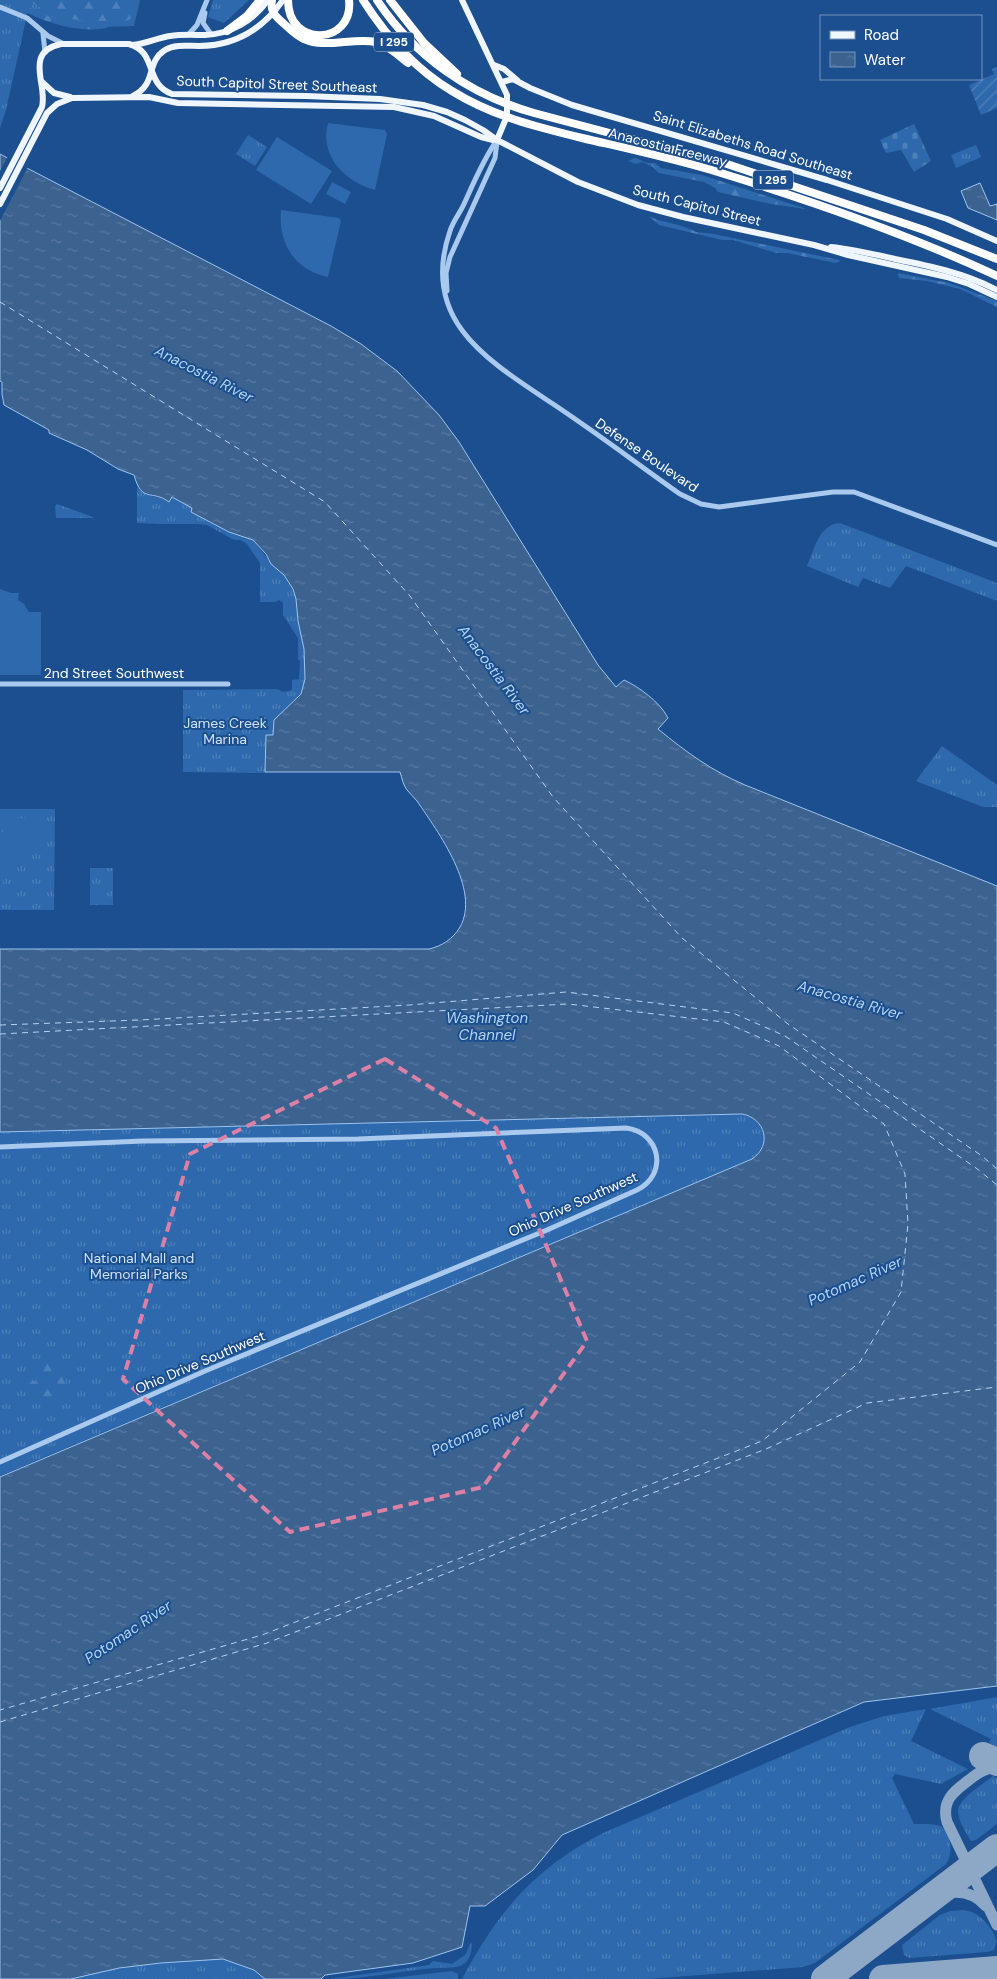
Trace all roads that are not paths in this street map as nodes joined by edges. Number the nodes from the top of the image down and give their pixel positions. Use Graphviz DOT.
graph roads {
  1 [pos="208,0"];
  2 [pos="260,0"];
  3 [pos="268,0"];
  4 [pos="272,0"];
  5 [pos="283,0"];
  6 [pos="288,0"];
  7 [pos="349,0"];
  8 [pos="363,0"];
  9 [pos="377,0"];
  10 [pos="390,0"];
  11 [pos="462,0"];
  12 [pos="0,7"];
  13 [pos="273,13"];
  14 [pos="42,31"];
  15 [pos="227,31"];
  16 [pos="211,34"];
  17 [pos="188,35"];
  18 [pos="64,44"];
  19 [pos="132,45"];
  20 [pos="45,52"];
  21 [pos="494,65"];
  22 [pos="151,70"];
  23 [pos="433,78"];
  24 [pos="40,80"];
  25 [pos="518,81"];
  26 [pos="502,82"];
  27 [pos="464,84"];
  28 [pos="130,97"];
  29 [pos="72,98"];
  30 [pos="32,133"];
  31 [pos="497,140"];
  32 [pos="0,188"];
  33 [pos="0,204"];
  34 [pos="997,241"];
  35 [pos="814,245"];
  36 [pos="997,259"];
  37 [pos="997,278"];
  38 [pos="997,290"];
  39 [pos="997,297"];
  40 [pos="446,299"];
  41 [pos="997,546"];
  42 [pos="0,684"];
  43 [pos="228,684"];
  44 [pos="0,1147"];
  45 [pos="0,1462"];
  1 -- 16 [label="street"];
  1 -- 17 [label="street"];
  2 -- 15 [label="highway"];
  3 -- 15 [label="main road"];
  4 -- 13 [label="highway"];
  5 -- 13 [label="main road"];
  6 -- 7 [label="highway"];
  8 -- 23 [label="highway, Anacostia Freeway / I 295"];
  9 -- 27 [label="highway, Anacostia Freeway / I 295"];
  10 -- 27 [label="highway"];
  11 -- 21 [label="main road"];
  12 -- 14 [label="street"];
  13 -- 22 [label="main road"];
  13 -- 23 [label="highway"];
  14 -- 18 [label="street"];
  14 -- 20 [label="street"];
  15 -- 16 [label="main road"];
  16 -- 17 [label="main road"];
  17 -- 19 [label="main road"];
  18 -- 19 [label="main road"];
  18 -- 20 [label="main road"];
  19 -- 22 [label="main road, South Capitol Street Southeast"];
  20 -- 24 [label="main road"];
  21 -- 25 [label="main road, Saint Elizabeths Road Southeast"];
  21 -- 26 [label="main road"];
  22 -- 28 [label="main road"];
  22 -- 31 [label="main road, South Capitol Street Southeast"];
  23 -- 37 [label="highway, Anacostia Freeway / I 295"];
  24 -- 29 [label="main road"];
  24 -- 30 [label="main road"];
  25 -- 26 [label="main road"];
  25 -- 34 [label="main road, Saint Elizabeths Road Southeast"];
  26 -- 31 [label="main road"];
  27 -- 36 [label="highway, Anacostia Freeway / I 295"];
  28 -- 29 [label="main road"];
  28 -- 31 [label="main road"];
  29 -- 30 [label="main road"];
  30 -- 32 [label="main road"];
  30 -- 33 [label="main road"];
  31 -- 35 [label="main road, South Capitol Street"];
  31 -- 40 [label="street, Defense Boulevard"];
  31 -- 40 [label="street, Defense Boulevard"];
  35 -- 38 [label="main road"];
  35 -- 39 [label="main road"];
  40 -- 41 [label="street, Defense Boulevard"];
  42 -- 43 [label="street, 2nd Street Southwest"];
  44 -- 45 [label="street, Ohio Drive Southwest"];
}
